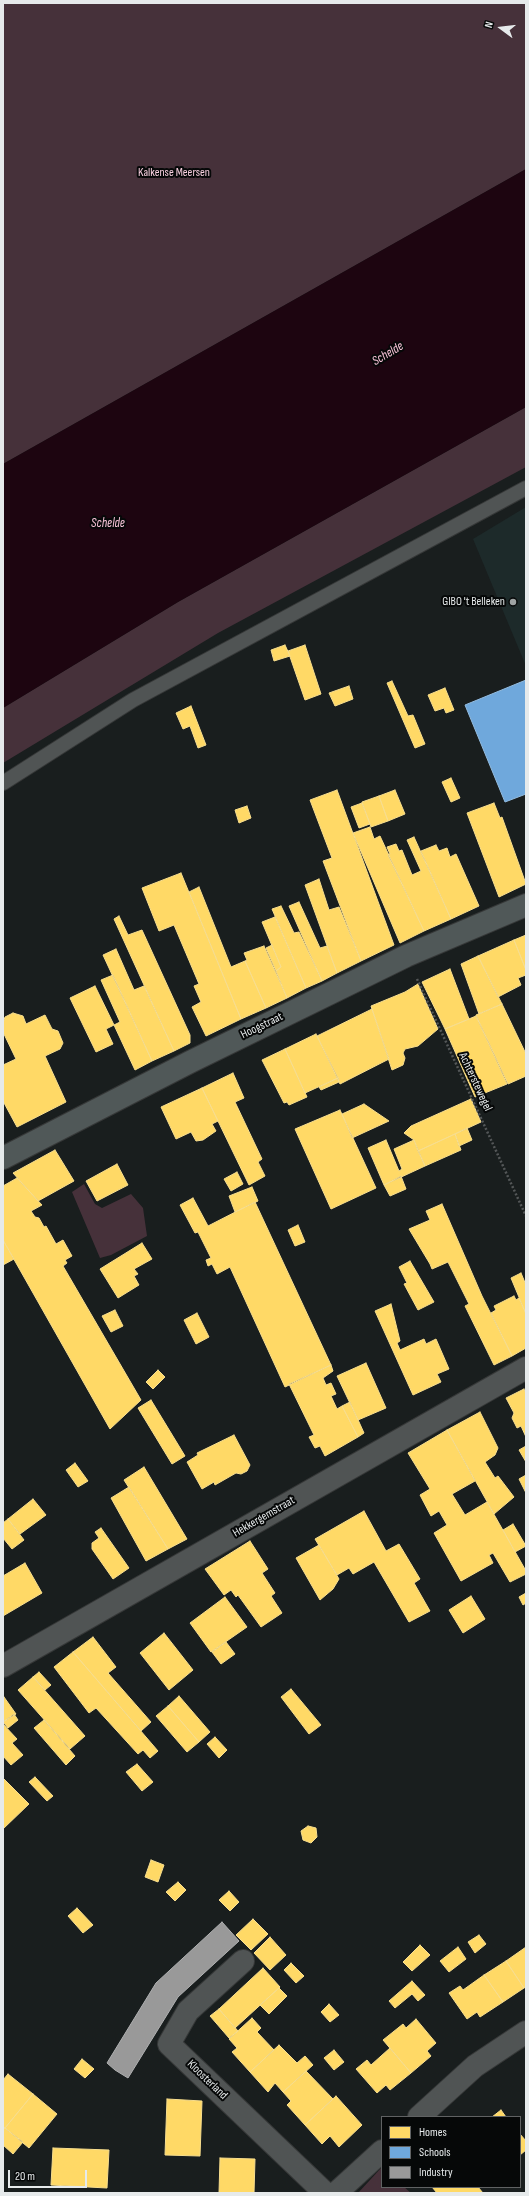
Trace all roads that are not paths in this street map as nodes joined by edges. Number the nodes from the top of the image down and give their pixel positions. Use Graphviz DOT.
graph roads {
  1 [pos="526,488"];
  2 [pos="3,783"];
  3 [pos="526,905"];
  4 [pos="3,1158"];
  5 [pos="526,1368"];
  6 [pos="3,1666"];
  7 [pos="243,1961"];
  8 [pos="526,2032"];
  9 [pos="420,2116"];
  10 [pos="381,2152"];
  11 [pos="325,2193"];
  12 [pos="336,2193"];
  1 -- 2 [label="lane"];
  3 -- 4 [label="main road, Hoogstraat"];
  5 -- 6 [label="street, Hekkergemstraat"];
  7 -- 11 [label="street, Kloosterland"];
  8 -- 9 [label="street"];
  10 -- 12 [label="street"];
}
